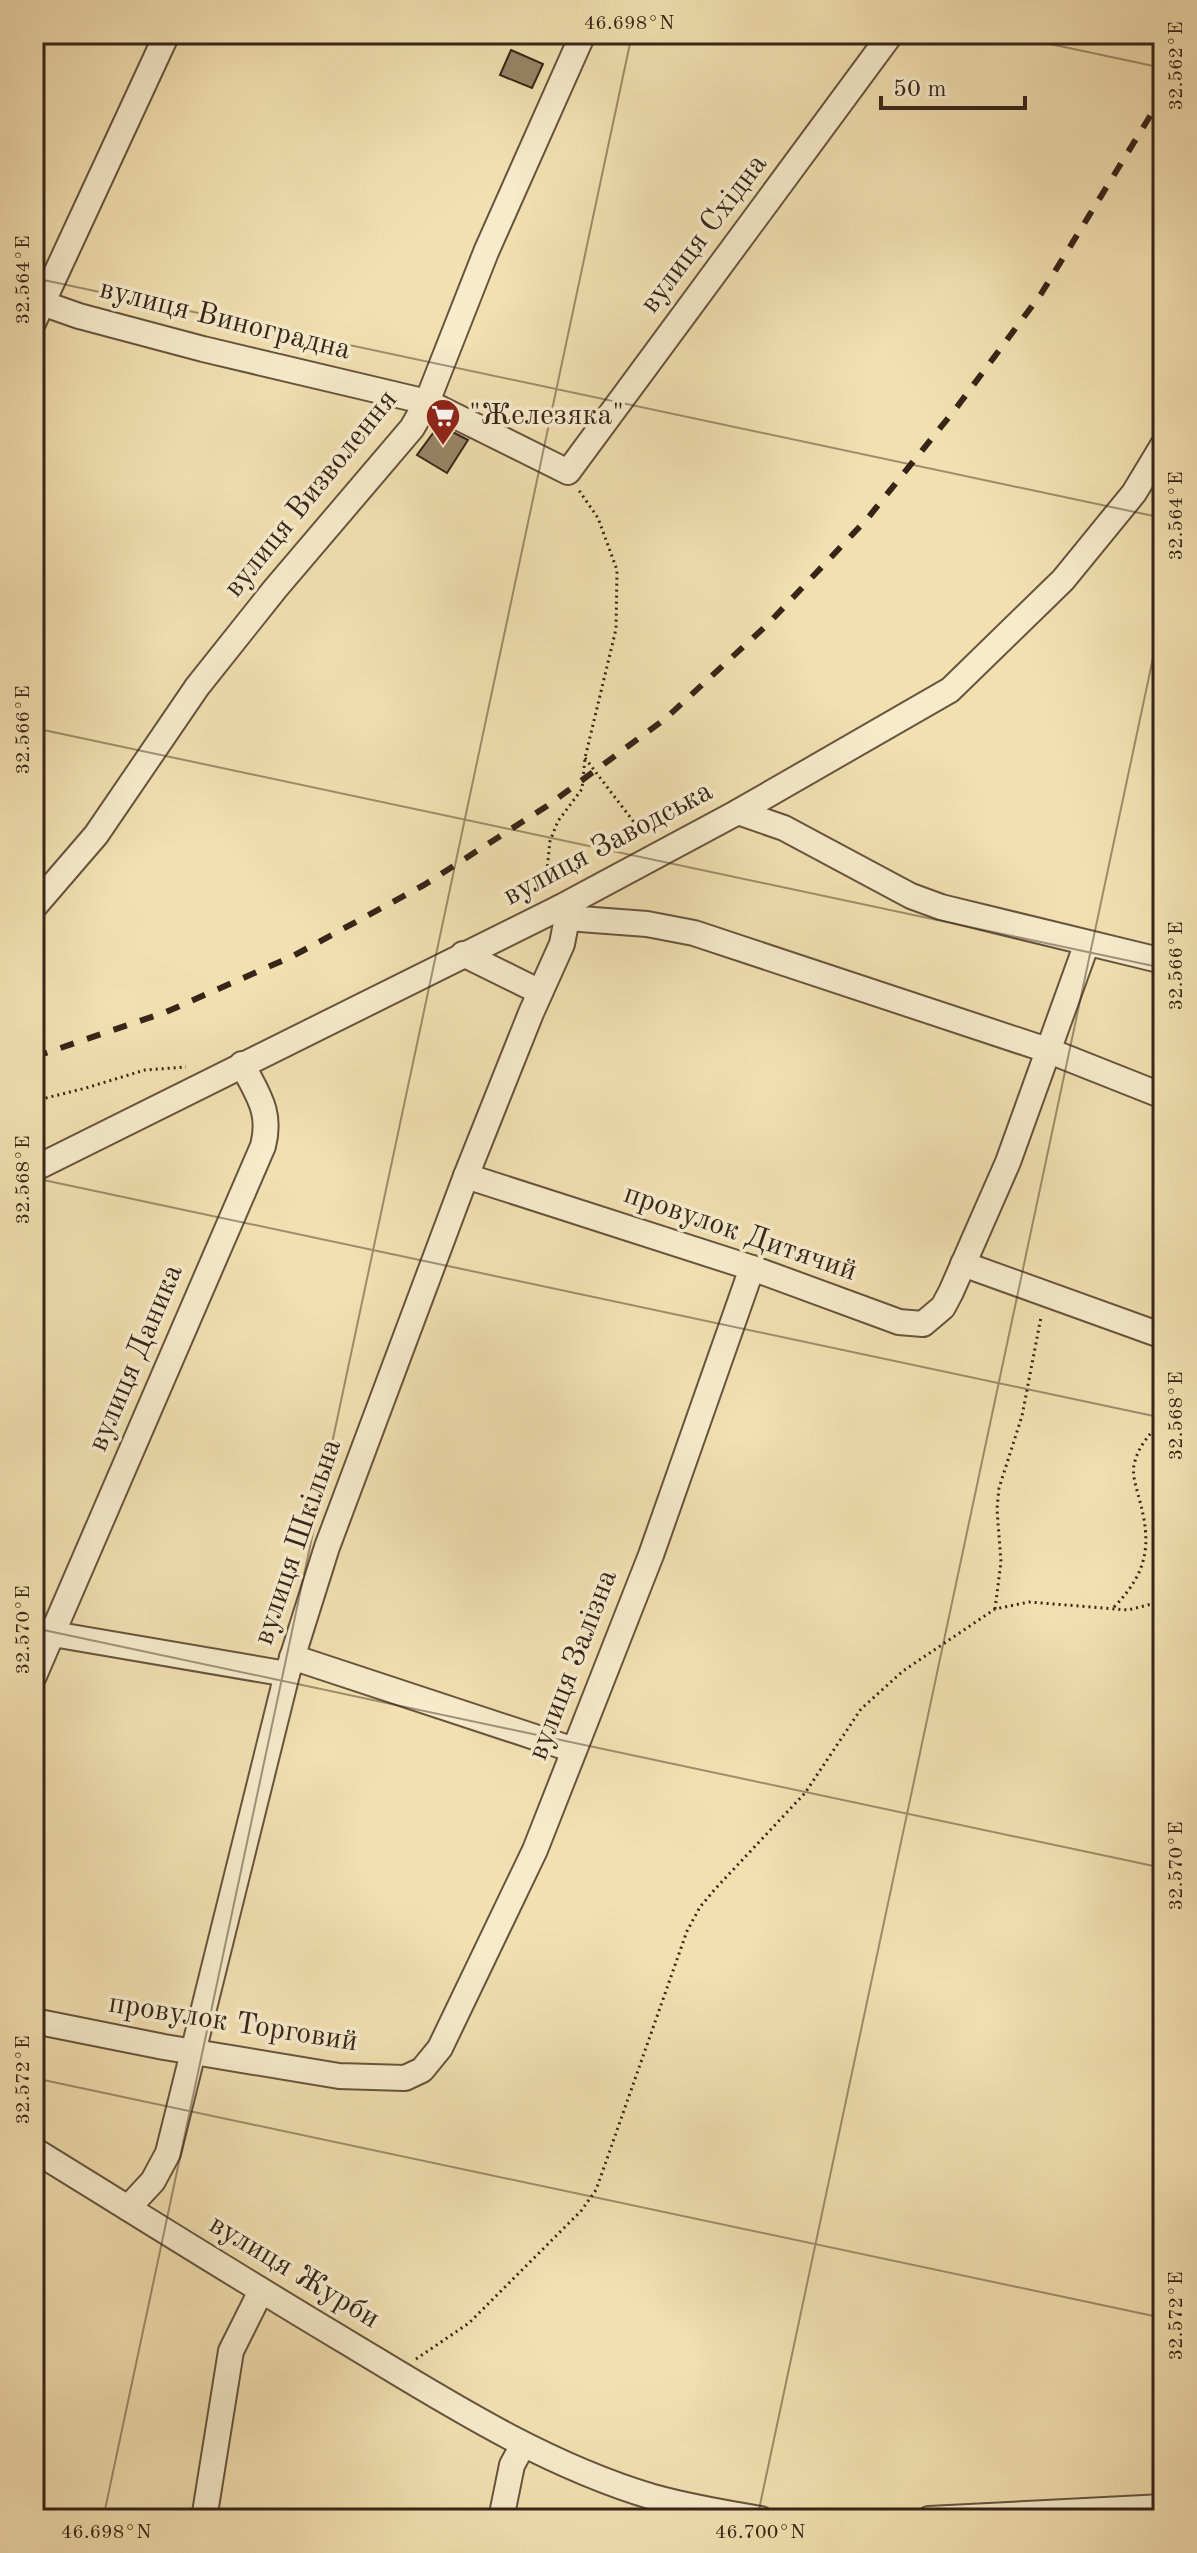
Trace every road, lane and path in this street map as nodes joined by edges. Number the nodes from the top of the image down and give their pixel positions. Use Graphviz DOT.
graph roads {
  1 [pos="167,34"];
  2 [pos="583,34"];
  3 [pos="891,34"];
  4 [pos="38,312"];
  5 [pos="427,402"];
  6 [pos="1163,445"];
  7 [pos="568,472"];
  8 [pos="585,758"];
  9 [pos="738,812"];
  10 [pos="657,854"];
  11 [pos="34,907"];
  12 [pos="556,914"];
  13 [pos="1087,943"];
  14 [pos="463,954"];
  15 [pos="1163,961"];
  16 [pos="540,992"];
  17 [pos="1047,1050"];
  18 [pos="242,1064"];
  19 [pos="187,1067"];
  20 [pos="1163,1096"];
  21 [pos="34,1101"];
  22 [pos="34,1169"];
  23 [pos="466,1176"];
  24 [pos="963,1264"];
  25 [pos="752,1268"];
  26 [pos="1043,1293"];
  27 [pos="1163,1336"];
  28 [pos="1163,1419"];
  29 [pos="1162,1602"];
  30 [pos="995,1609"];
  31 [pos="1113,1609"];
  32 [pos="43,1631"];
  33 [pos="290,1665"];
  34 [pos="34,1676"];
  35 [pos="574,1750"];
  36 [pos="34,2021"];
  37 [pos="193,2052"];
  38 [pos="422,2070"];
  39 [pos="34,2150"];
  40 [pos="128,2208"];
  41 [pos="261,2291"];
  42 [pos="396,2372"];
  43 [pos="523,2445"];
  44 [pos="1163,2507"];
  45 [pos="204,2519"];
  46 [pos="501,2519"];
  47 [pos="761,2519"];
  48 [pos="929,2519"];
  1 -- 4 [label="street"];
  2 -- 5 [label="street, вулиця Визволення"];
  3 -- 7 [label="street, вулиця Східна"];
  4 -- 5 [label="street, вулиця Виноградна"];
  5 -- 7 [label="street, вулиця Виноградна"];
  5 -- 11 [label="street, вулиця Визволення"];
  6 -- 9 [label="street"];
  7 -- 8 [label="path"];
  8 -- 10 [label="path"];
  8 -- 12 [label="path"];
  9 -- 10 [label="street, вулиця Заводська"];
  9 -- 13 [label="street, вулиця Заводська"];
  10 -- 12 [label="street, вулиця Заводська"];
  12 -- 14 [label="street, вулиця Заводська"];
  12 -- 16 [label="street, вулиця Шкільна"];
  12 -- 17 [label="street"];
  13 -- 15 [label="street, вулиця Заводська"];
  13 -- 17 [label="street"];
  14 -- 16 [label="street"];
  14 -- 18 [label="street, вулиця Заводська"];
  16 -- 23 [label="street, вулиця Шкільна"];
  17 -- 20 [label="street"];
  17 -- 24 [label="street"];
  18 -- 22 [label="street, вулиця Заводська"];
  18 -- 32 [label="street, вулиця Даника"];
  19 -- 21 [label="path"];
  23 -- 25 [label="street, провулок Дитячий"];
  23 -- 33 [label="street, вулиця Шкільна"];
  24 -- 25 [label="street, провулок Дитячий"];
  24 -- 26 [label="street"];
  25 -- 35 [label="street, вулиця Залізна"];
  26 -- 27 [label="street"];
  26 -- 30 [label="path"];
  28 -- 31 [label="path"];
  29 -- 31 [label="path"];
  30 -- 31 [label="path"];
  30 -- 42 [label="path"];
  32 -- 33 [label="street"];
  32 -- 34 [label="street, вулиця Даника"];
  33 -- 35 [label="street"];
  33 -- 37 [label="street, вулиця Шкільна"];
  35 -- 38 [label="street, вулиця Залізна"];
  36 -- 37 [label="street, провулок Торговий"];
  37 -- 38 [label="street, провулок Торговий"];
  37 -- 40 [label="street, вулиця Шкільна"];
  39 -- 40 [label="street, вулиця Журби"];
  40 -- 41 [label="street, вулиця Журби"];
  41 -- 42 [label="street, вулиця Журби"];
  41 -- 45 [label="street"];
  42 -- 43 [label="street, вулиця Журби"];
  43 -- 46 [label="street"];
  43 -- 47 [label="street, вулиця Журби"];
  44 -- 48 [label="street"];
}
